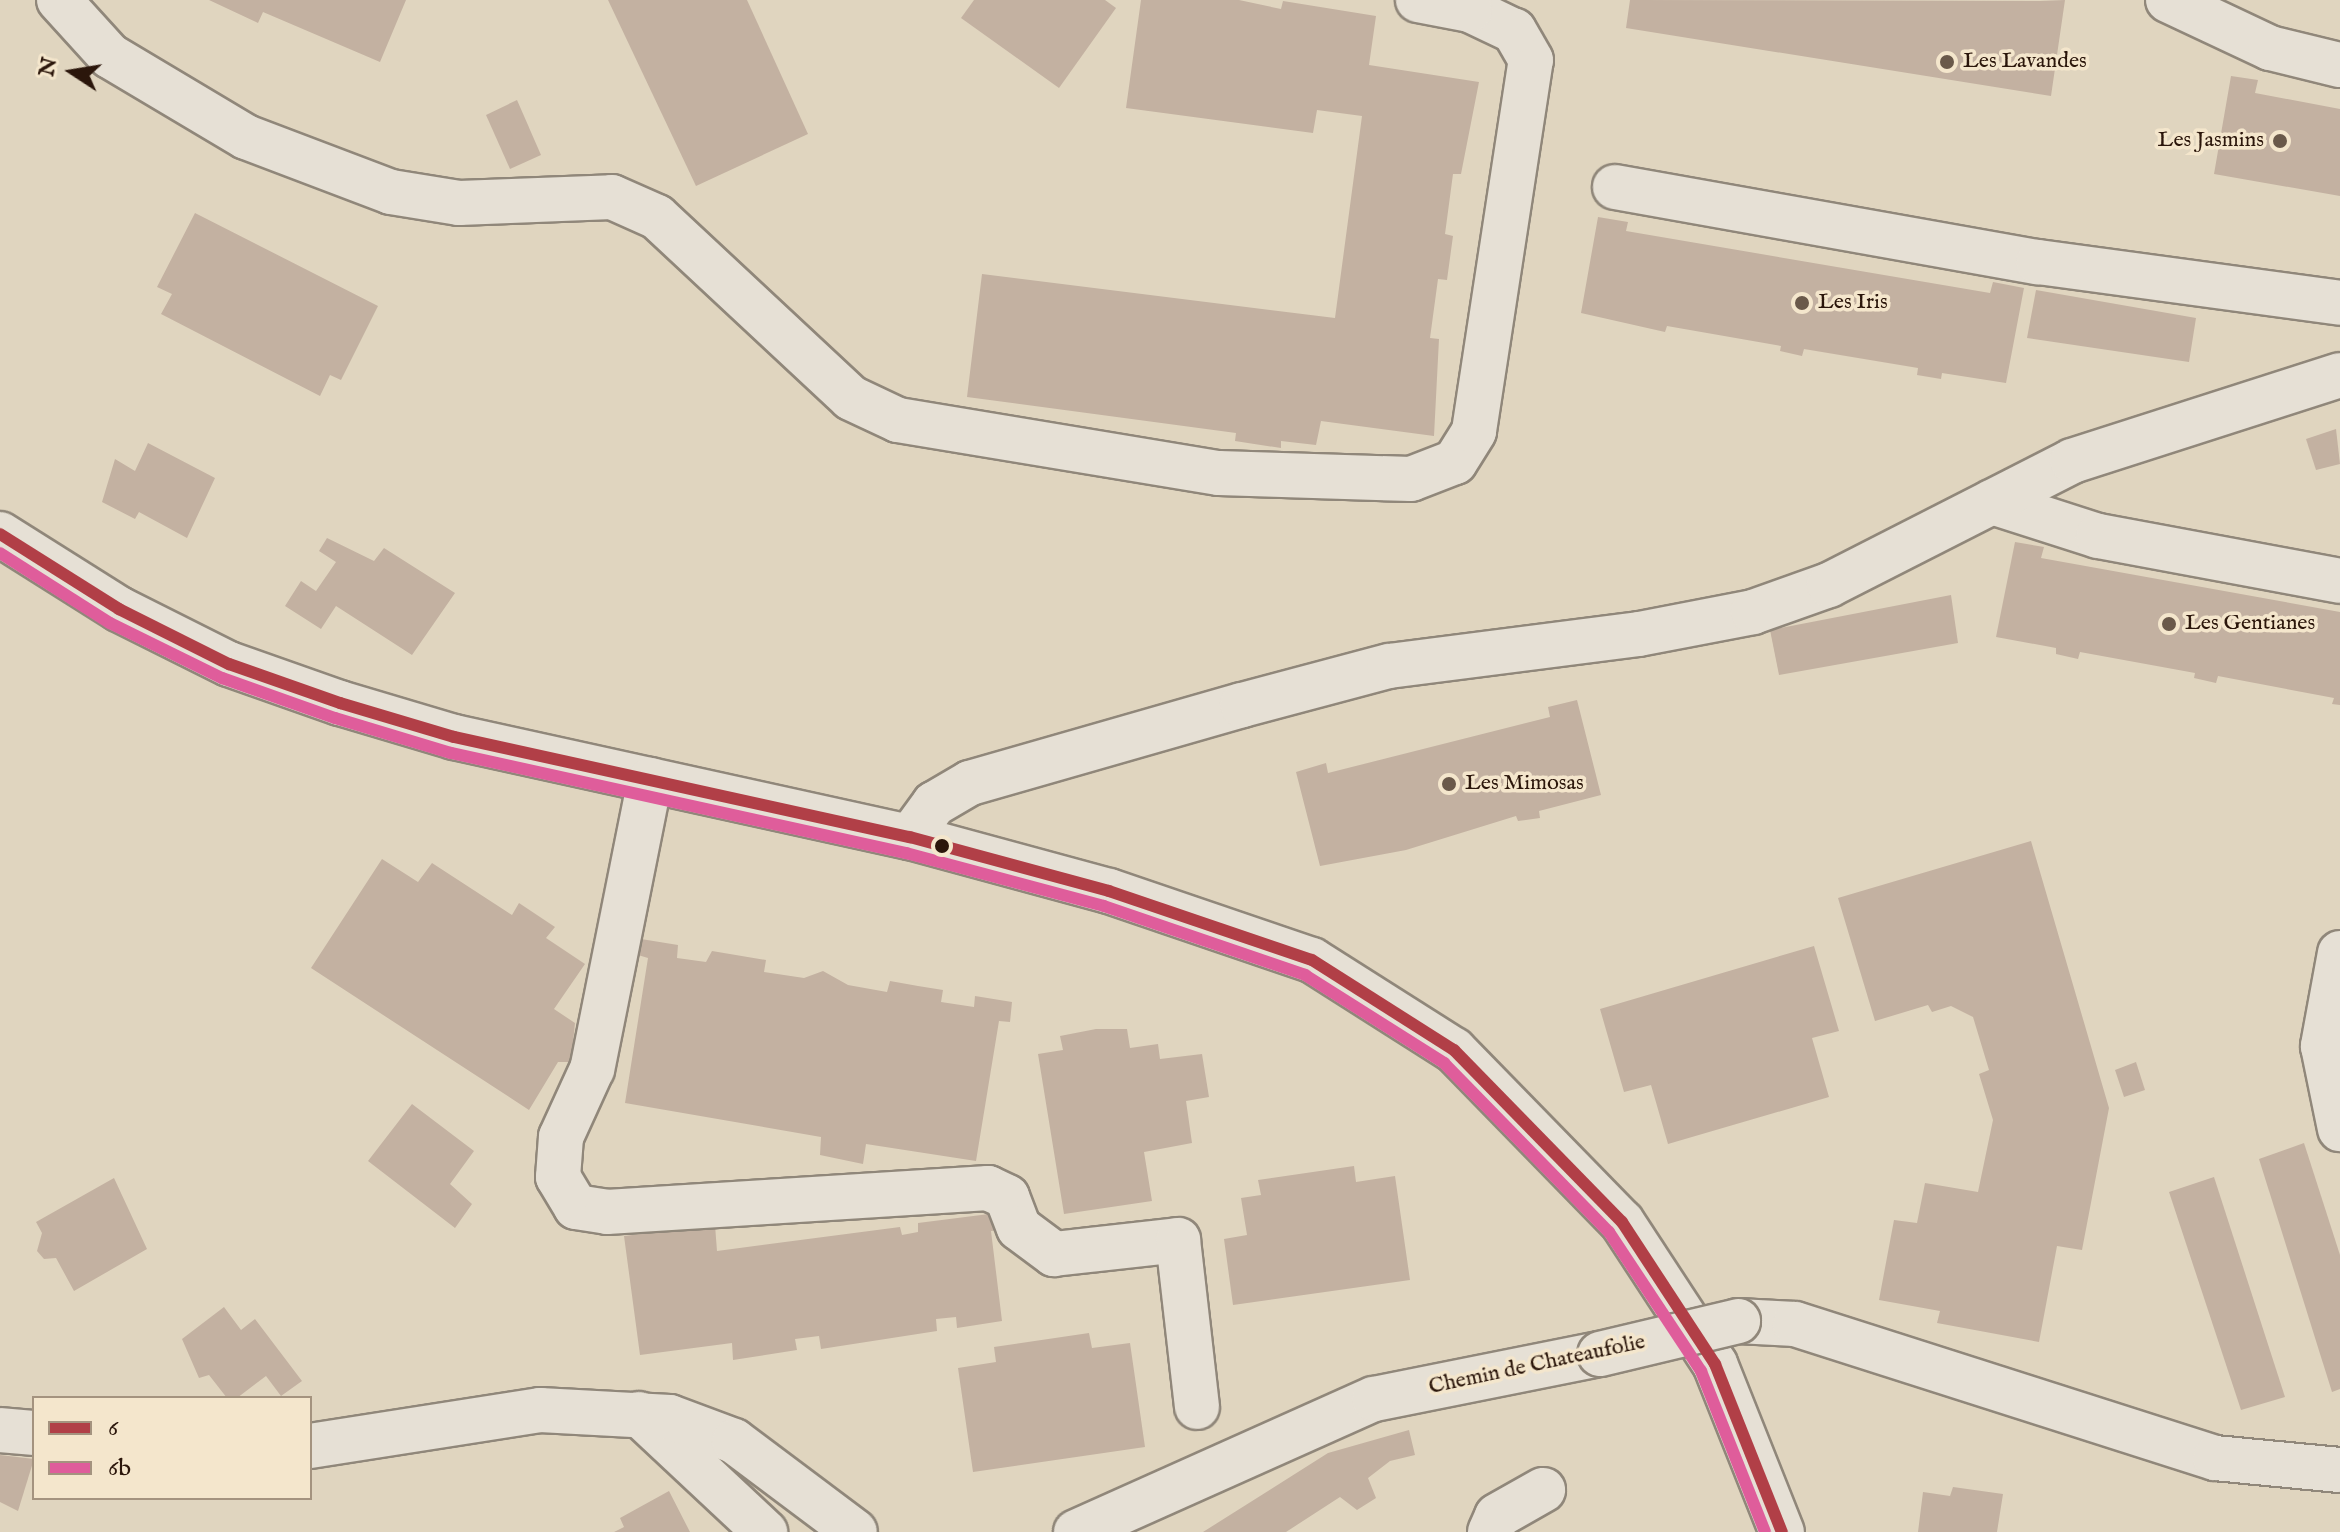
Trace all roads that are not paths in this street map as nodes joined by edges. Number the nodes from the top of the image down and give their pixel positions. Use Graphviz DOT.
graph roads {
  1 [pos="59,0"];
  2 [pos="1418,0"];
  3 [pos="2168,0"];
  4 [pos="2340,65"];
  5 [pos="1615,187"];
  6 [pos="2340,303"];
  7 [pos="2340,375"];
  8 [pos="1992,502"];
  9 [pos="0,534"];
  10 [pos="2340,581"];
  11 [pos="650,780"];
  12 [pos="910,837"];
  13 [pos="2340,953"];
  14 [pos="2340,1129"];
  15 [pos="1197,1407"];
  16 [pos="637,1412"];
  17 [pos="0,1430"];
  18 [pos="32,1433"];
  19 [pos="312,1446"];
  20 [pos="2340,1470"];
  21 [pos="1543,1490"];
  22 [pos="765,1532"];
  23 [pos="855,1532"];
  24 [pos="1076,1532"];
  25 [pos="1490,1532"];
  26 [pos="1782,1532"];
  1 -- 2 [label="street"];
  3 -- 4 [label="street"];
  5 -- 6 [label="street"];
  7 -- 8 [label="street"];
  8 -- 10 [label="street"];
  8 -- 12 [label="street"];
  9 -- 11 [label="street"];
  11 -- 12 [label="street"];
  11 -- 15 [label="street"];
  12 -- 26 [label="street"];
  13 -- 14 [label="street"];
  16 -- 19 [label="street"];
  16 -- 22 [label="street"];
  16 -- 23 [label="street"];
  17 -- 18 [label="street"];
  20 -- 24 [label="street, Chemin de Chateaufolie, bridge"];
  21 -- 25 [label="street"];
}
